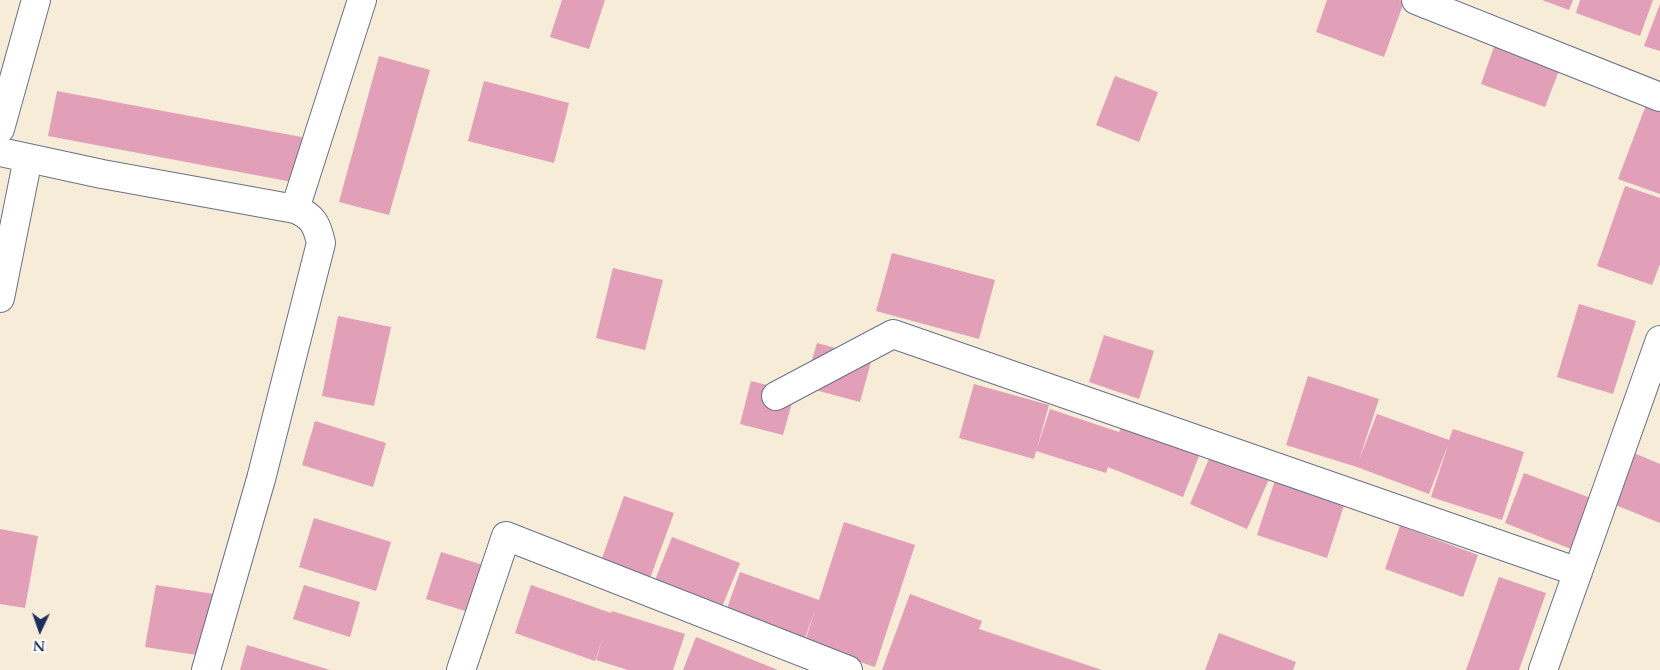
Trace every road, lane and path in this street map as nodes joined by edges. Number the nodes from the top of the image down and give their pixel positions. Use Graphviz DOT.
graph roads {
  1 [pos="36,0"];
  2 [pos="362,0"];
  3 [pos="1416,0"];
  4 [pos="1660,96"];
  5 [pos="0,129"];
  6 [pos="0,152"];
  7 [pos="28,158"];
  8 [pos="295,209"];
  9 [pos="0,298"];
  10 [pos="1660,340"];
  11 [pos="776,396"];
  12 [pos="1578,572"];
  13 [pos="206,670"];
  14 [pos="461,670"];
  15 [pos="848,670"];
  16 [pos="1543,670"];
  1 -- 5 [label="street"];
  2 -- 8 [label="street"];
  3 -- 4 [label="street"];
  6 -- 7 [label="street"];
  7 -- 8 [label="street"];
  7 -- 9 [label="street"];
  8 -- 13 [label="street"];
  10 -- 12 [label="street"];
  11 -- 12 [label="street"];
  12 -- 16 [label="street"];
  14 -- 15 [label="street"];
}
